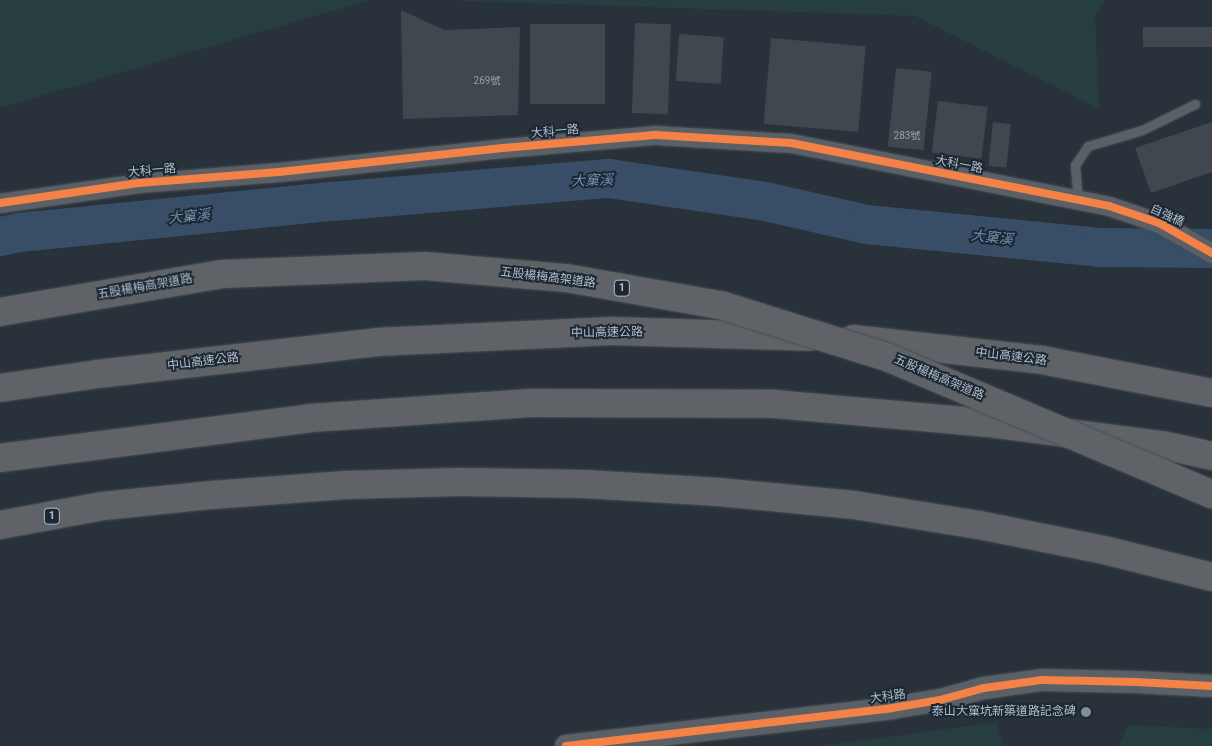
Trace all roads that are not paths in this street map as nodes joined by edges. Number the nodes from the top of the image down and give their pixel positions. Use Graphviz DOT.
graph roads {
  1 [pos="1194,104"];
  2 [pos="1078,200"];
  3 [pos="0,203"];
  4 [pos="1109,206"];
  5 [pos="1212,253"];
  6 [pos="0,312"];
  7 [pos="0,388"];
  8 [pos="1212,393"];
  9 [pos="1212,456"];
  10 [pos="0,458"];
  11 [pos="1212,494"];
  12 [pos="104,506"];
  13 [pos="0,514"];
  14 [pos="0,525"];
  15 [pos="1212,577"];
  16 [pos="1212,686"];
  17 [pos="566,746"];
  1 -- 2 [label="lane"];
  2 -- 3 [label="street, 大科一路"];
  2 -- 4 [label="street, 大科一路"];
  4 -- 5 [label="street, 自強橋"];
  6 -- 11 [label="highway, 五股楊梅高架道路 / 1, bridge"];
  7 -- 8 [label="highway, 中山高速公路"];
  9 -- 10 [label="highway"];
  12 -- 13 [label="highway"];
  12 -- 14 [label="highway, 1"];
  12 -- 15 [label="highway, 1"];
  16 -- 17 [label="street, 大科路"];
}
